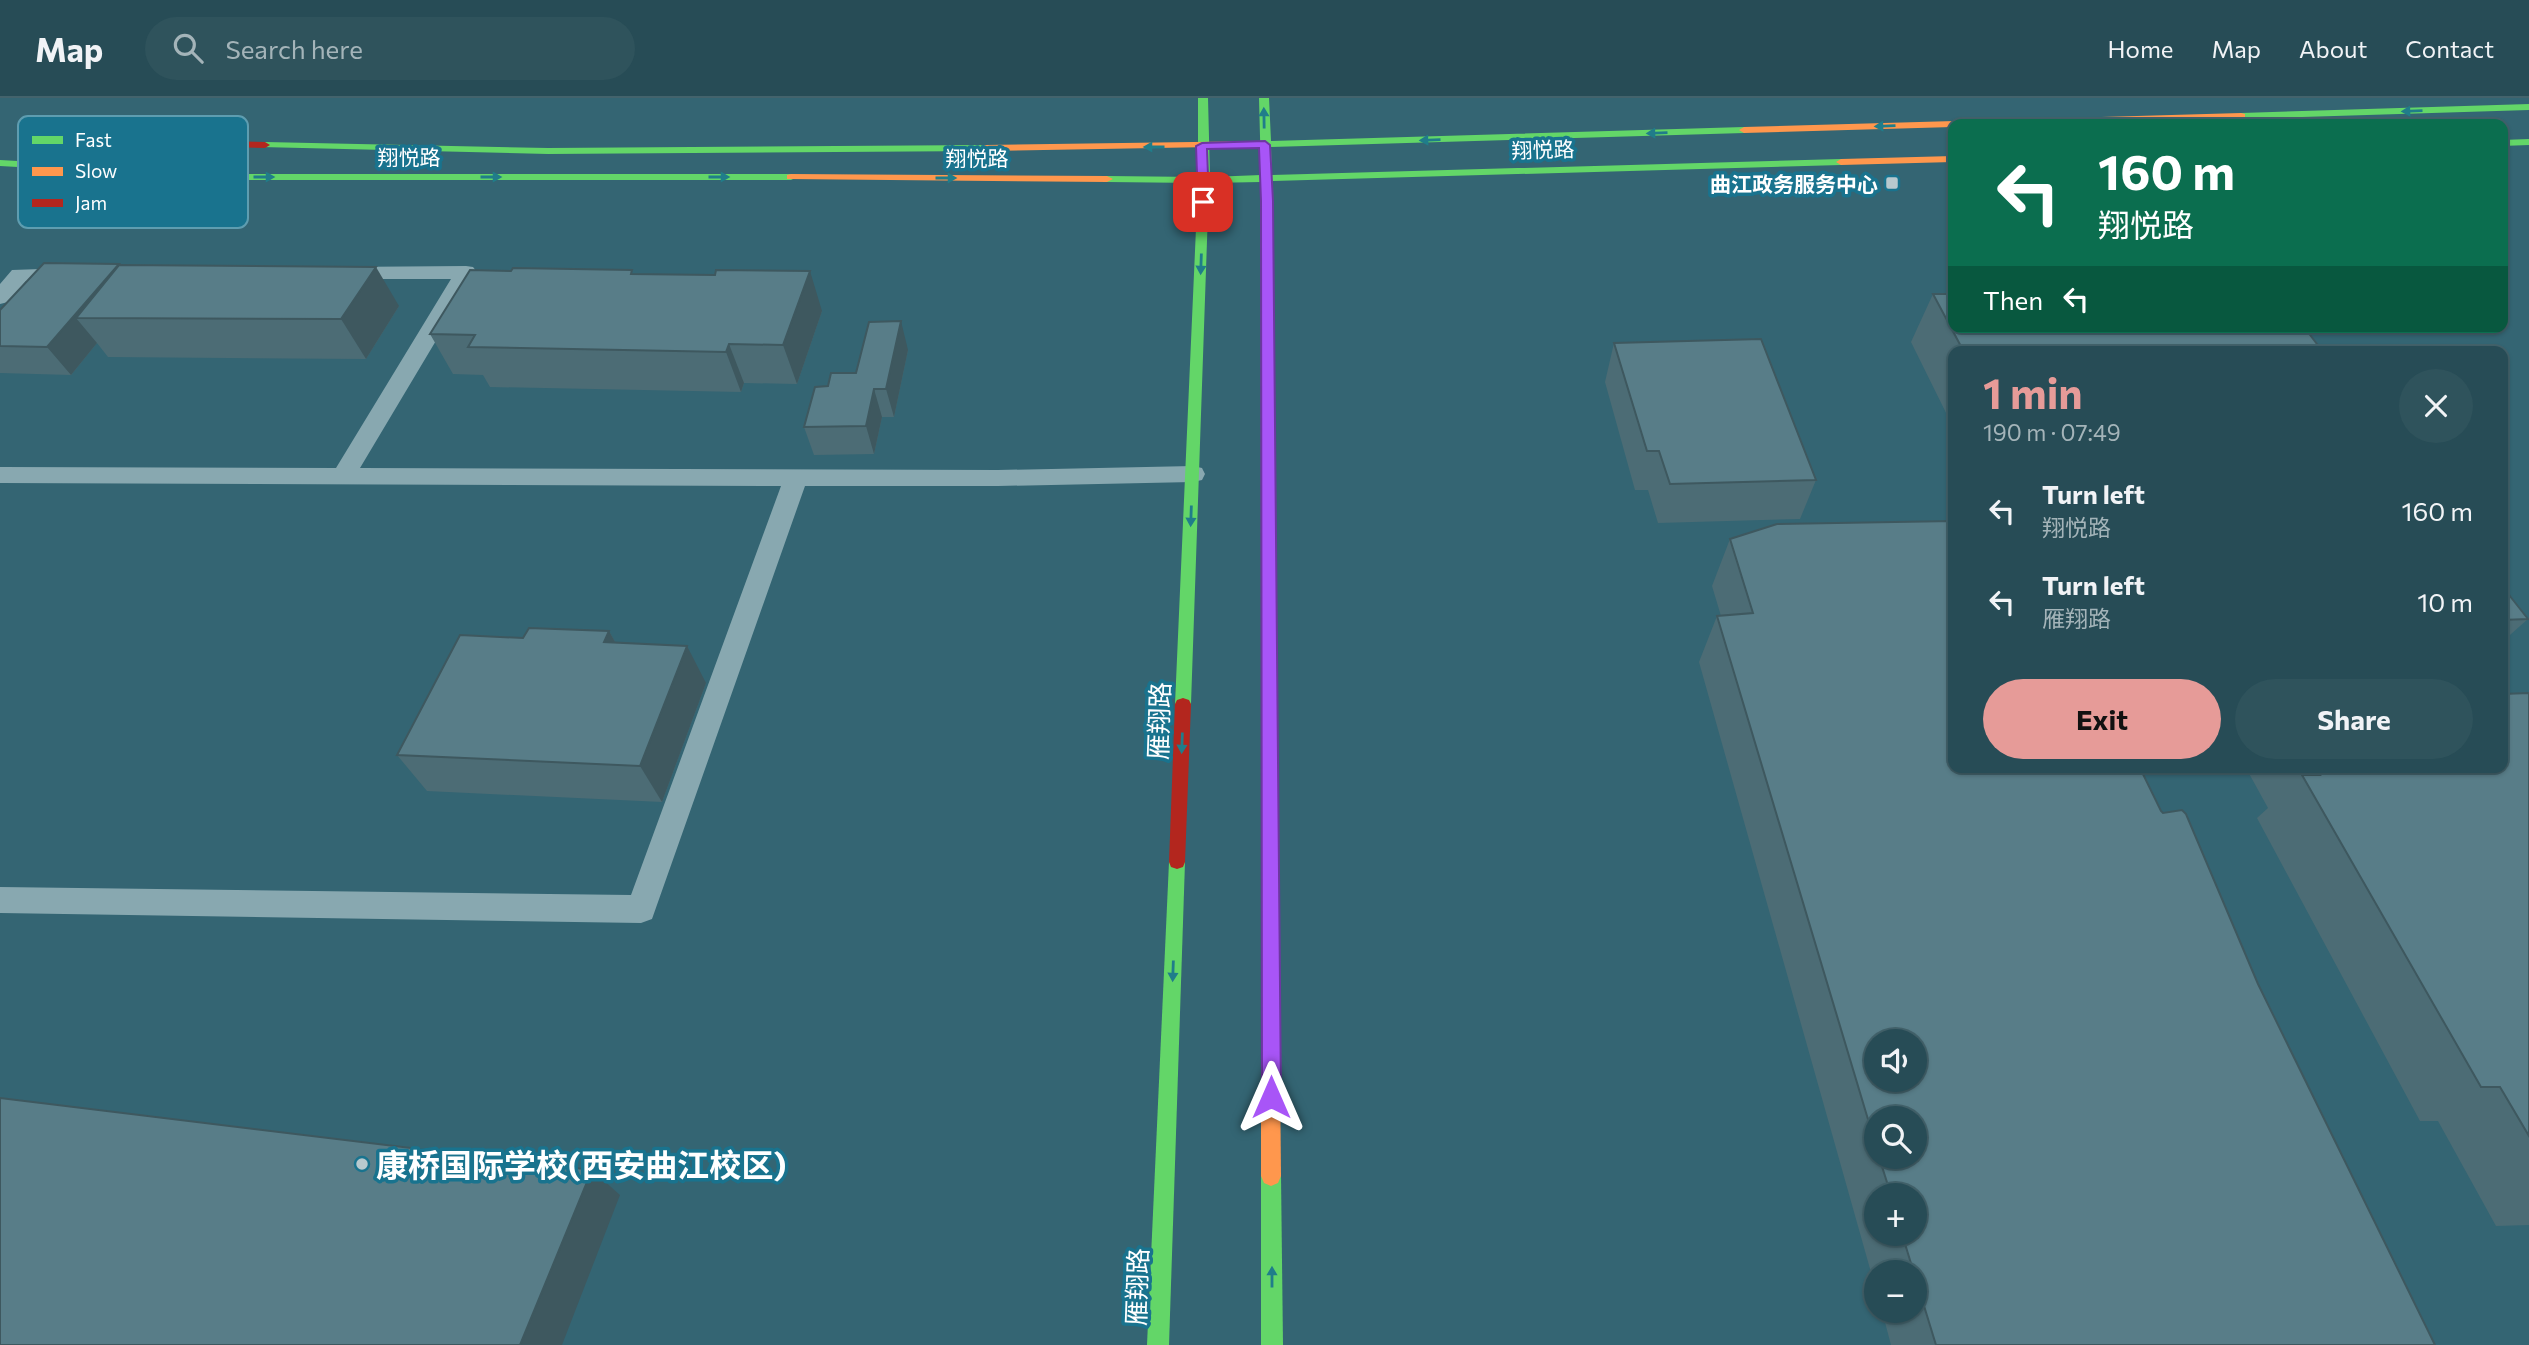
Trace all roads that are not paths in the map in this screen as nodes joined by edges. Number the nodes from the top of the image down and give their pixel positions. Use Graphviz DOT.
graph roads {
  1 [pos="1203,98"];
  2 [pos="1264,98"];
  3 [pos="2529,107"];
  4 [pos="2127,119"];
  5 [pos="1948,124"];
  6 [pos="2529,142"];
  7 [pos="2508,143"];
  8 [pos="248,144"];
  9 [pos="1265,145"];
  10 [pos="1202,146"];
  11 [pos="1948,159"];
  12 [pos="0,163"];
  13 [pos="18,164"];
  14 [pos="248,177"];
  15 [pos="1267,178"];
  16 [pos="1204,180"];
  17 [pos="327,273"];
  18 [pos="90,274"];
  19 [pos="0,297"];
  20 [pos="1192,474"];
  21 [pos="0,475"];
  22 [pos="342,477"];
  23 [pos="796,478"];
  24 [pos="0,900"];
  25 [pos="1158,1345"];
  26 [pos="1272,1345"];
  1 -- 10 [label="street, 雁翔路"];
  9 -- 2 [label="street, one-way"];
  3 -- 4 [label="street, one-way"];
  5 -- 9 [label="street, 翔悦路, one-way"];
  6 -- 7 [label="street"];
  10 -- 8 [label="street, 翔悦路, one-way"];
  9 -- 10 [label="street, 翔悦路"];
  9 -- 15 [label="street"];
  10 -- 16 [label="street, 雁翔路"];
  11 -- 15 [label="street, 翔悦路"];
  12 -- 13 [label="street, 翔悦路, one-way"];
  14 -- 16 [label="street, 翔悦路, one-way"];
  15 -- 16 [label="street, 翔悦路"];
  26 -- 15 [label="street, one-way"];
  16 -- 20 [label="street, 雁翔路, one-way"];
  17 -- 22 [label="lane"];
  18 -- 19 [label="lane"];
  20 -- 23 [label="lane"];
  20 -- 25 [label="street, 雁翔路, one-way"];
  21 -- 22 [label="lane"];
  22 -- 23 [label="lane"];
  23 -- 24 [label="lane"];
}
